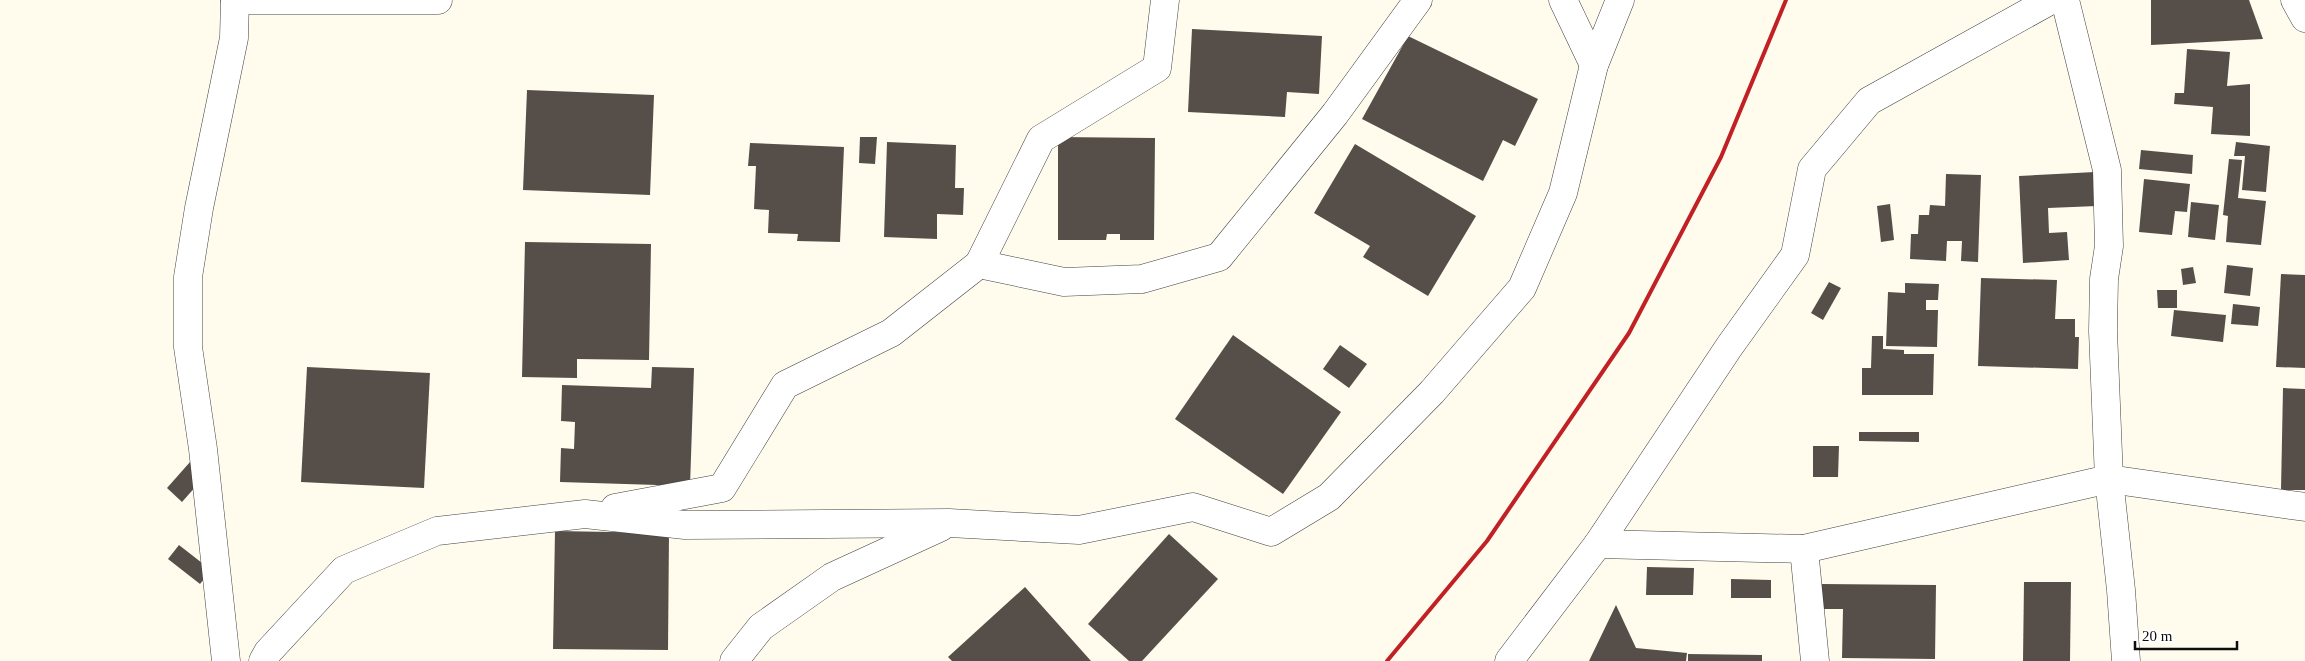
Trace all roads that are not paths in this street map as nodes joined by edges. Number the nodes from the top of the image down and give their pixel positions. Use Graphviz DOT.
graph roads {
  1 [pos="235,0"];
  2 [pos="438,0"];
  3 [pos="1165,0"];
  4 [pos="1418,0"];
  5 [pos="1563,0"];
  6 [pos="1620,0"];
  7 [pos="2051,0"];
  8 [pos="2065,0"];
  9 [pos="2295,0"];
  10 [pos="2305,18"];
  11 [pos="1594,65"];
  12 [pos="979,264"];
  13 [pos="2109,478"];
  14 [pos="2305,507"];
  15 [pos="585,514"];
  16 [pos="949,523"];
  17 [pos="1598,544"];
  18 [pos="1804,549"];
  19 [pos="226,661"];
  20 [pos="263,661"];
  21 [pos="734,661"];
  22 [pos="1510,661"];
  23 [pos="1815,661"];
  24 [pos="2126,661"];
  1 -- 2 [label="street"];
  1 -- 19 [label="street"];
  3 -- 12 [label="street"];
  4 -- 12 [label="street"];
  5 -- 11 [label="street"];
  6 -- 11 [label="street"];
  7 -- 17 [label="street"];
  8 -- 13 [label="street"];
  9 -- 10 [label="street"];
  11 -- 16 [label="street"];
  12 -- 15 [label="street"];
  13 -- 14 [label="street"];
  13 -- 18 [label="street"];
  13 -- 24 [label="street"];
  15 -- 16 [label="street"];
  15 -- 20 [label="street"];
  16 -- 21 [label="street"];
  17 -- 18 [label="street"];
  17 -- 22 [label="street"];
  18 -- 23 [label="street"];
}
